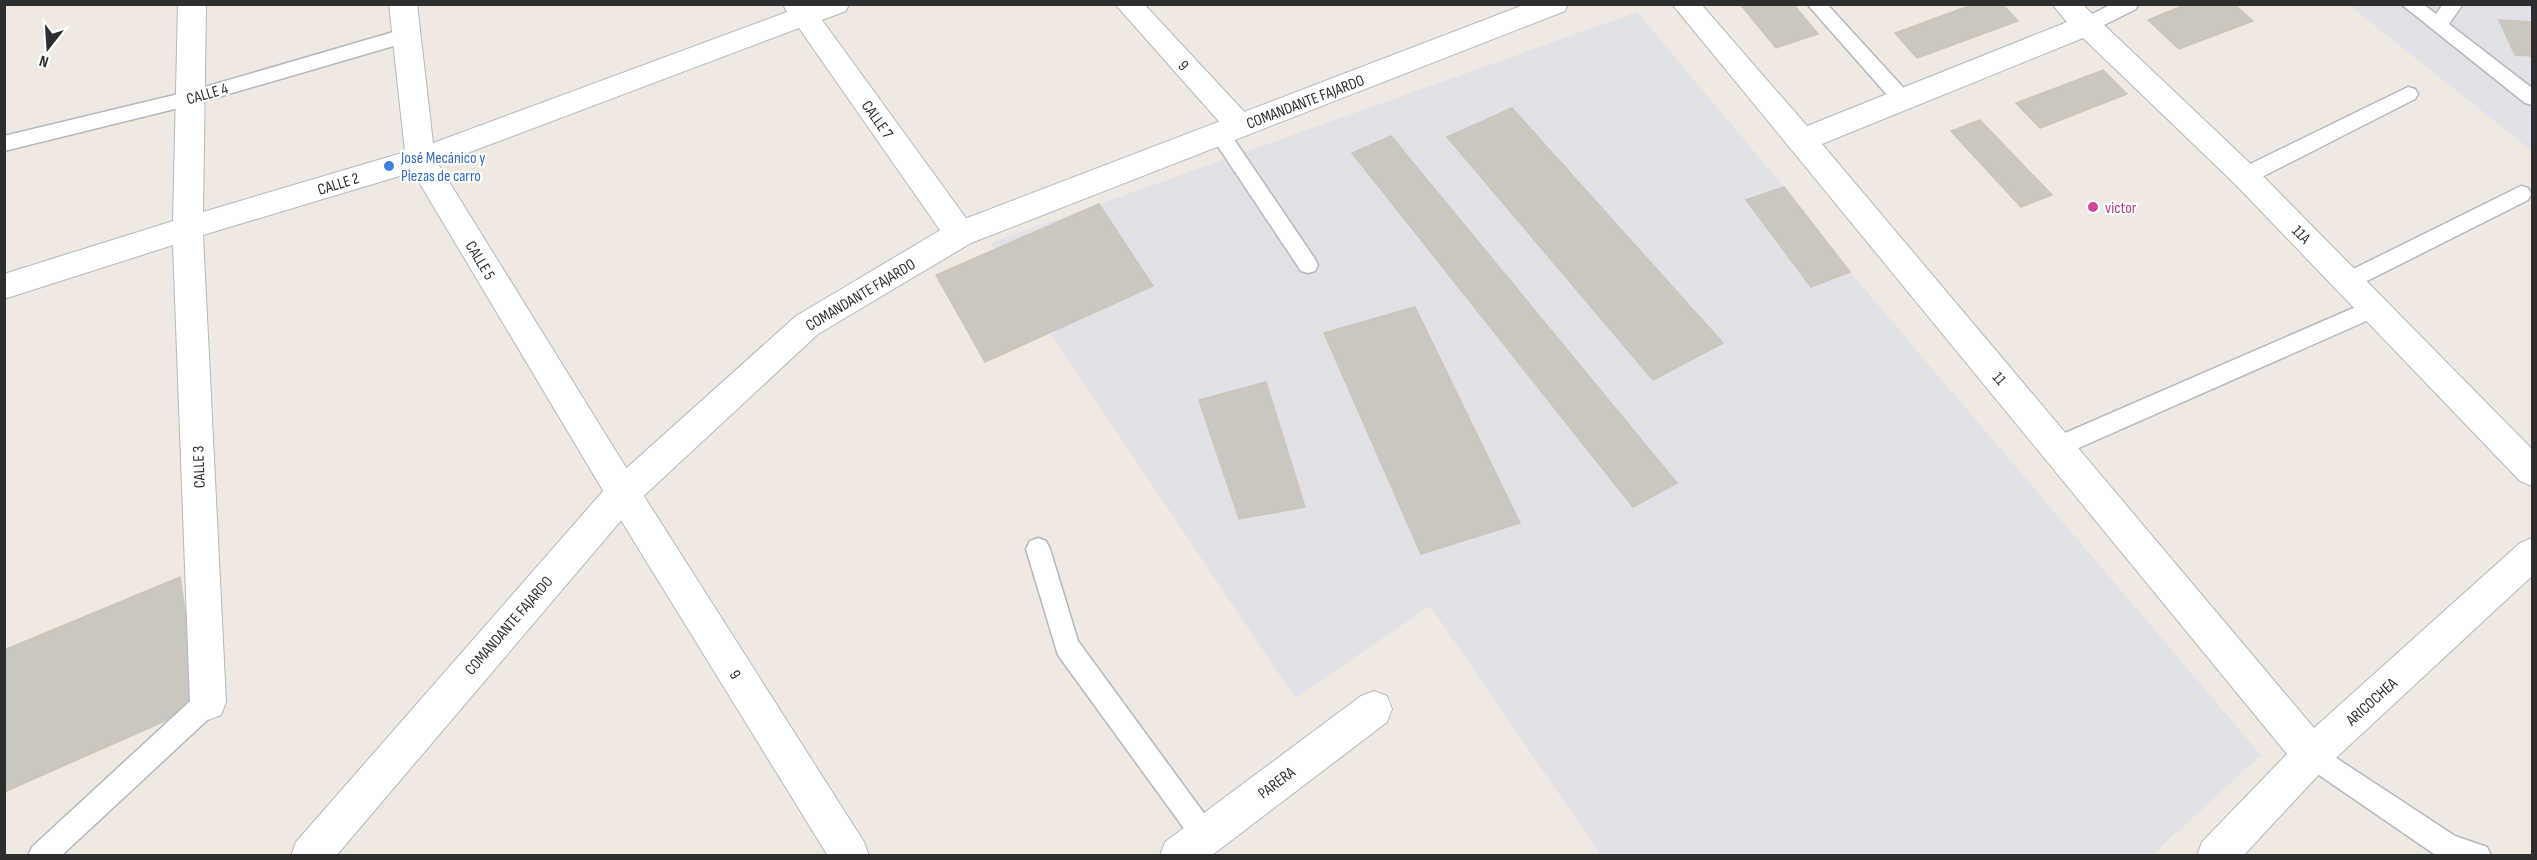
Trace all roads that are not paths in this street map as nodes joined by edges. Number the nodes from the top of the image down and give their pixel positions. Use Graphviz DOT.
graph roads {
  1 [pos="192,4"];
  2 [pos="403,4"];
  3 [pos="836,4"];
  4 [pos="1128,4"];
  5 [pos="1555,4"];
  6 [pos="1685,4"];
  7 [pos="1816,4"];
  8 [pos="2066,4"];
  9 [pos="2129,4"];
  10 [pos="2410,4"];
  11 [pos="2454,4"];
  12 [pos="801,10"];
  13 [pos="2438,24"];
  14 [pos="2087,25"];
  15 [pos="407,35"];
  16 [pos="2408,94"];
  17 [pos="191,98"];
  18 [pos="2532,98"];
  19 [pos="1903,100"];
  20 [pos="1230,130"];
  21 [pos="1802,140"];
  22 [pos="4,144"];
  23 [pos="420,159"];
  24 [pos="2245,176"];
  25 [pos="2521,194"];
  26 [pos="188,228"];
  27 [pos="960,234"];
  28 [pos="1308,265"];
  29 [pos="2348,281"];
  30 [pos="4,287"];
  31 [pos="2374,308"];
  32 [pos="2057,447"];
  33 [pos="2532,471"];
  34 [pos="623,493"];
  35 [pos="1038,549"];
  36 [pos="2532,554"];
  37 [pos="208,702"];
  38 [pos="1374,709"];
  39 [pos="2312,755"];
  40 [pos="1192,846"];
  41 [pos="40,855"];
  42 [pos="310,855"];
  43 [pos="850,855"];
  44 [pos="2216,855"];
  45 [pos="2478,855"];
  1 -- 17 [label="street, CALLE 3"];
  2 -- 15 [label="street, CALLE 5"];
  3 -- 12 [label="street, CALLE 2"];
  4 -- 20 [label="street, 9"];
  5 -- 20 [label="street, COMANDANTE FAJARDO"];
  6 -- 21 [label="street, 11"];
  7 -- 19 [label="lane"];
  8 -- 14 [label="street, 11A"];
  9 -- 14 [label="lane"];
  10 -- 13 [label="lane"];
  11 -- 13 [label="lane"];
  12 -- 23 [label="street, CALLE 2"];
  12 -- 27 [label="street, CALLE 7"];
  13 -- 18 [label="lane"];
  14 -- 19 [label="street"];
  14 -- 24 [label="street, 11A"];
  15 -- 17 [label="lane, CALLE 4"];
  15 -- 23 [label="street, CALLE 5"];
  16 -- 24 [label="lane"];
  17 -- 22 [label="lane, CALLE 4"];
  17 -- 26 [label="street, CALLE 3"];
  19 -- 21 [label="street"];
  20 -- 27 [label="street, COMANDANTE FAJARDO"];
  20 -- 28 [label="lane"];
  21 -- 32 [label="street, 11"];
  23 -- 26 [label="street, CALLE 2"];
  23 -- 34 [label="street, CALLE 5"];
  24 -- 29 [label="street, 11A"];
  25 -- 29 [label="lane"];
  26 -- 30 [label="street, CALLE 2"];
  26 -- 37 [label="street, CALLE 3"];
  27 -- 34 [label="street, COMANDANTE FAJARDO"];
  29 -- 31 [label="street, 11A"];
  31 -- 32 [label="lane"];
  31 -- 33 [label="street, 11A"];
  32 -- 39 [label="street, 11"];
  34 -- 42 [label="street, COMANDANTE FAJARDO"];
  34 -- 43 [label="street, 9"];
  35 -- 40 [label="lane"];
  36 -- 39 [label="street, ARICOCHEA"];
  37 -- 41 [label="lane, CALLE 3"];
  38 -- 40 [label="street, PARERA"];
  39 -- 44 [label="street, ARICOCHEA"];
  39 -- 45 [label="lane"];
}
